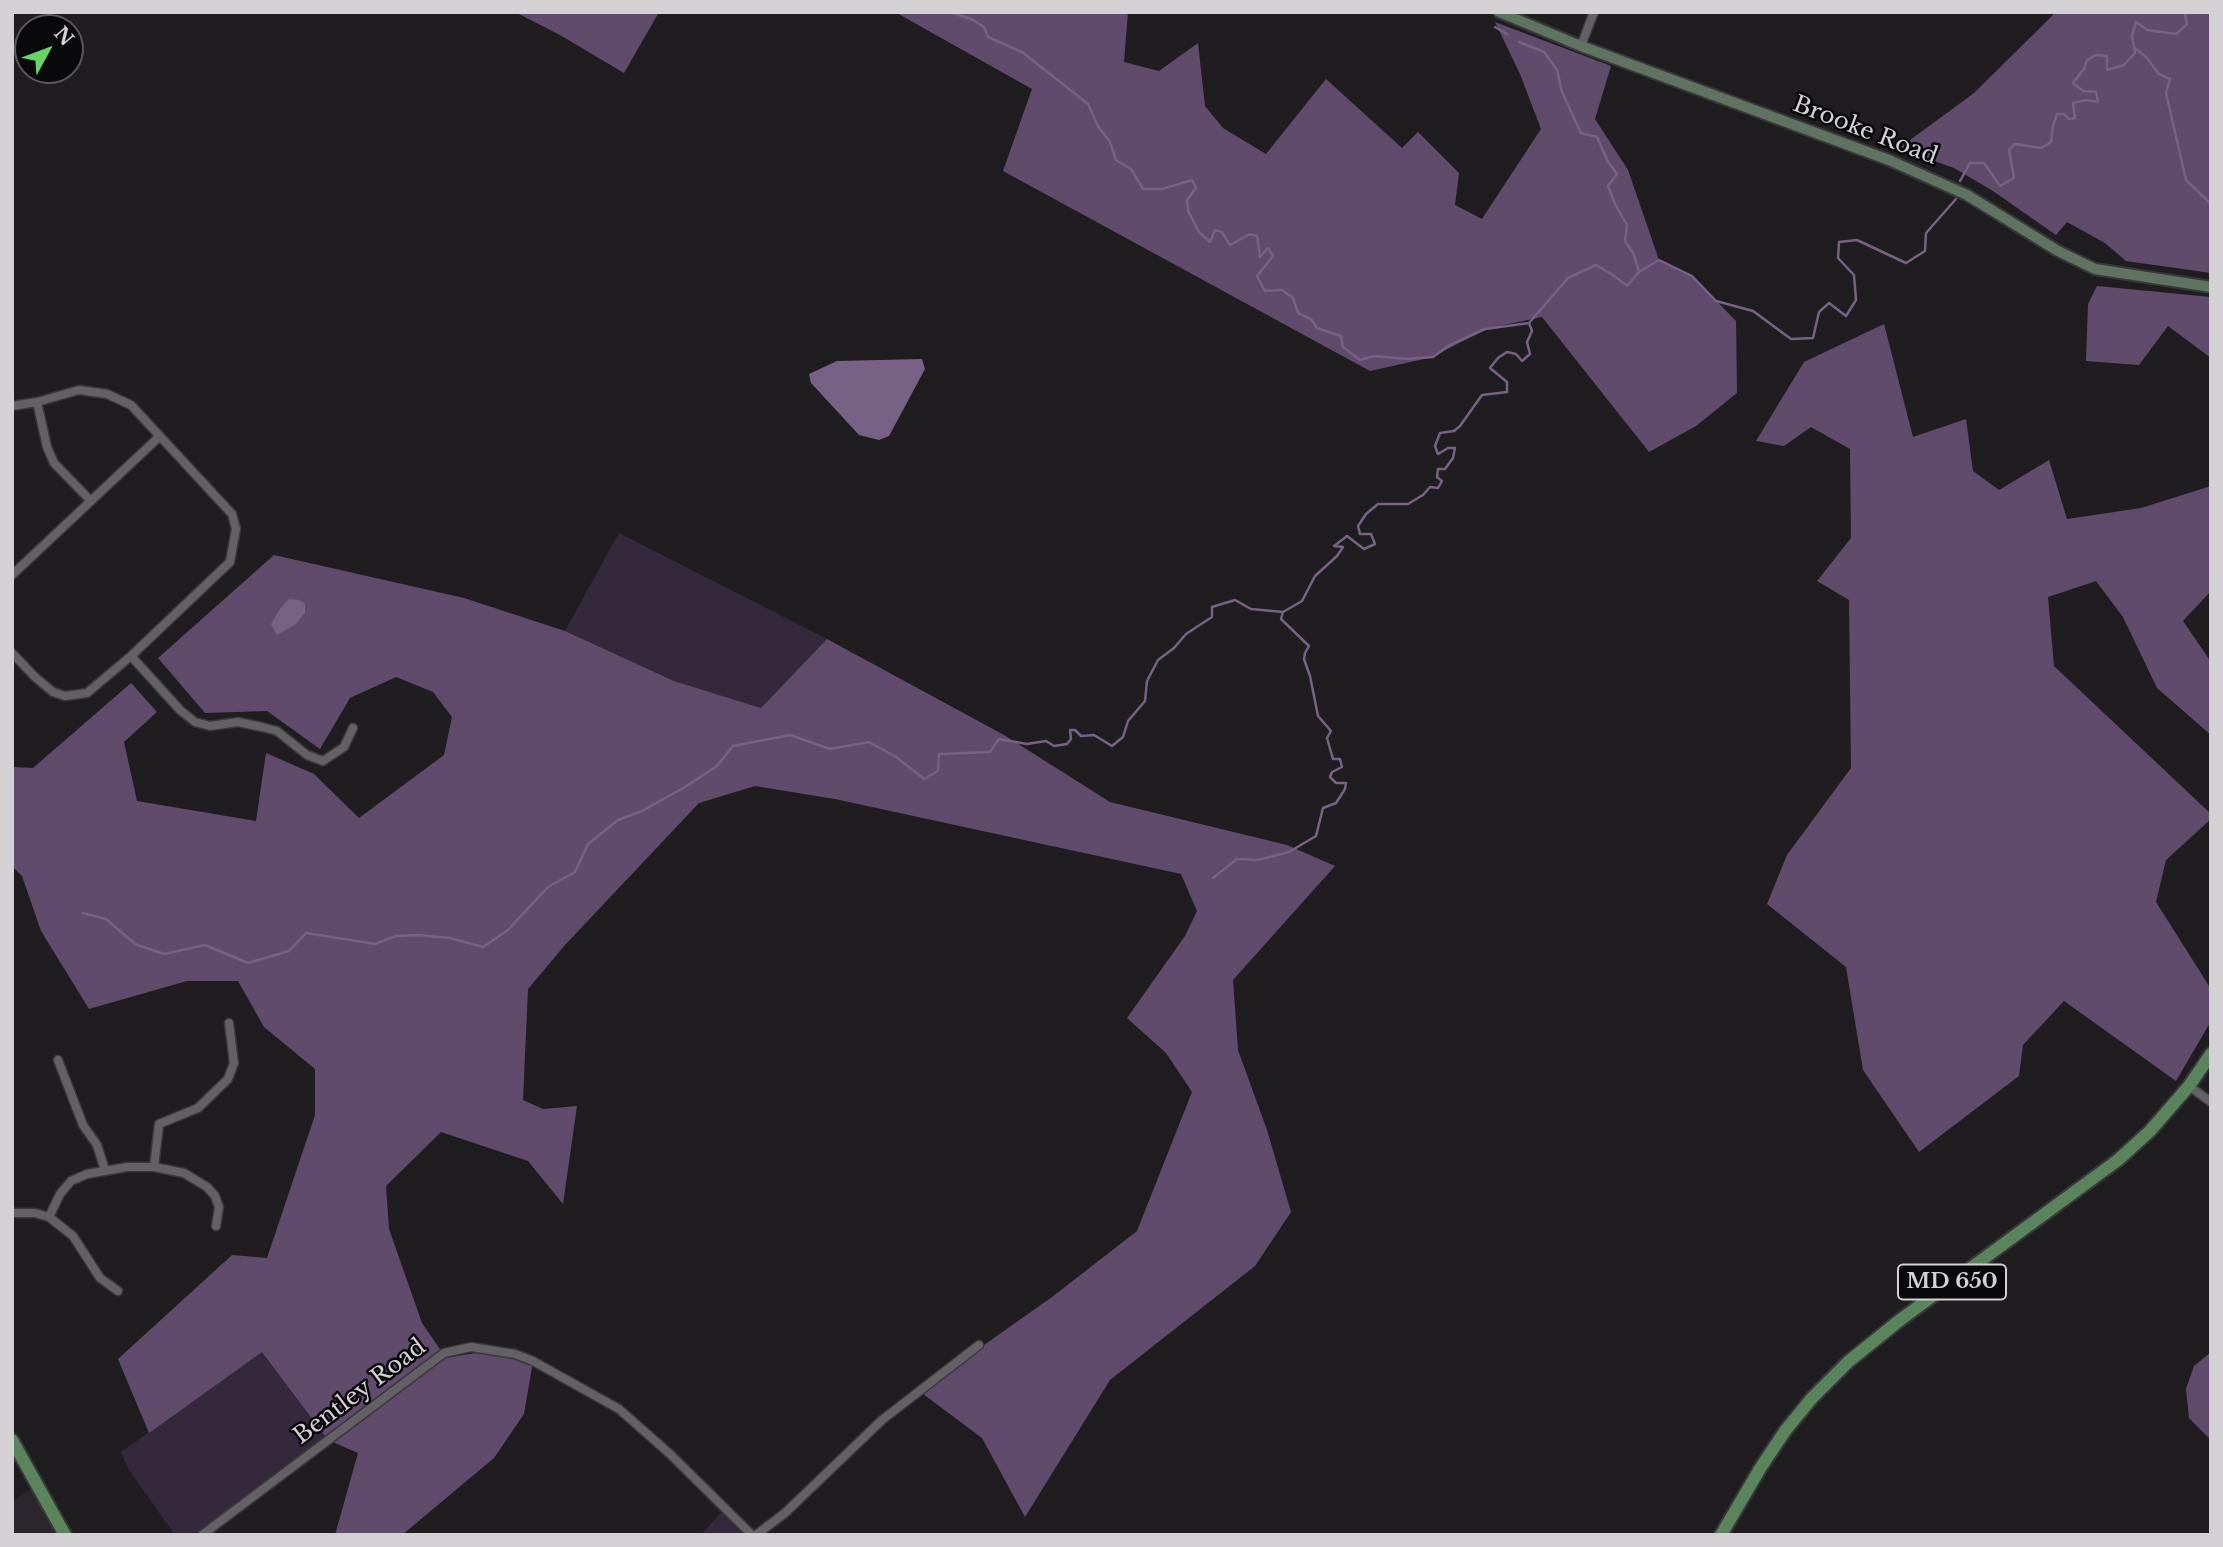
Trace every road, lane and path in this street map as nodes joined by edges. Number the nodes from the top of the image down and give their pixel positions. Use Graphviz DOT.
graph roads {
  1 [pos="1499,12"];
  2 [pos="1594,12"];
  3 [pos="1581,46"];
  4 [pos="2211,287"];
  5 [pos="37,402"];
  6 [pos="12,406"];
  7 [pos="160,436"];
  8 [pos="90,500"];
  9 [pos="12,576"];
  10 [pos="12,653"];
  11 [pos="131,656"];
  12 [pos="353,728"];
  13 [pos="229,1023"];
  14 [pos="2211,1054"];
  15 [pos="58,1060"];
  16 [pos="2189,1086"];
  17 [pos="2211,1102"];
  18 [pos="155,1167"];
  19 [pos="105,1170"];
  20 [pos="12,1213"];
  21 [pos="49,1217"];
  22 [pos="216,1226"];
  23 [pos="118,1291"];
  24 [pos="979,1345"];
  25 [pos="12,1440"];
  26 [pos="65,1535"];
  27 [pos="202,1535"];
  28 [pos="754,1535"];
  29 [pos="1721,1535"];
  1 -- 3 [label="street, Brooke Road"];
  2 -- 3 [label="street"];
  3 -- 4 [label="street, Brooke Road"];
  5 -- 6 [label="street"];
  5 -- 7 [label="street"];
  5 -- 8 [label="street"];
  7 -- 8 [label="street"];
  7 -- 11 [label="street"];
  8 -- 9 [label="street"];
  10 -- 11 [label="street"];
  11 -- 12 [label="street"];
  13 -- 18 [label="street"];
  14 -- 16 [label="main road, MD 650"];
  15 -- 19 [label="street"];
  16 -- 17 [label="street"];
  16 -- 29 [label="main road, MD 650"];
  18 -- 19 [label="street"];
  18 -- 22 [label="street"];
  19 -- 21 [label="street"];
  20 -- 21 [label="street"];
  21 -- 23 [label="street"];
  24 -- 28 [label="street, Bentley Road"];
  25 -- 26 [label="main road"];
  27 -- 28 [label="street, Bentley Road"];
}
